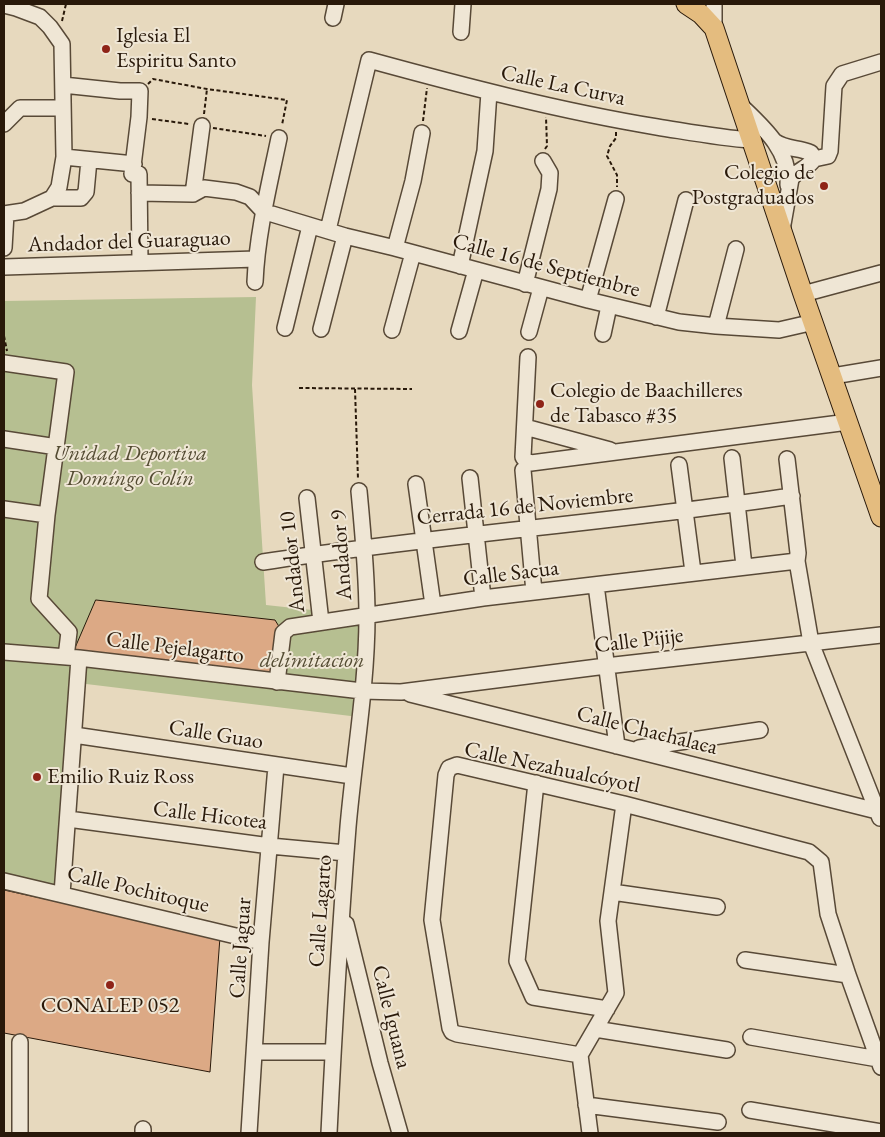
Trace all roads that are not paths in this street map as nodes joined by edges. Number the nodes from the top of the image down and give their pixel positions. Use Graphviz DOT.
graph roads {
  1 [pos="464,4"];
  2 [pos="686,4"];
  3 [pos="714,4"];
  4 [pos="4,5"];
  5 [pos="714,28"];
  6 [pos="461,32"];
  7 [pos="881,62"];
  8 [pos="63,85"];
  9 [pos="489,92"];
  10 [pos="739,104"];
  11 [pos="63,108"];
  12 [pos="4,124"];
  13 [pos="202,126"];
  14 [pos="422,133"];
  15 [pos="279,138"];
  16 [pos="772,139"];
  17 [pos="751,140"];
  18 [pos="64,157"];
  19 [pos="814,159"];
  20 [pos="89,160"];
  21 [pos="543,161"];
  22 [pos="134,164"];
  23 [pos="139,193"];
  24 [pos="194,194"];
  25 [pos="788,194"];
  26 [pos="52,198"];
  27 [pos="616,199"];
  28 [pos="686,200"];
  29 [pos="268,213"];
  30 [pos="5,214"];
  31 [pos="310,226"];
  32 [pos="328,230"];
  33 [pos="782,231"];
  34 [pos="345,236"];
  35 [pos="4,248"];
  36 [pos="395,248"];
  37 [pos="736,249"];
  38 [pos="413,253"];
  39 [pos="256,259"];
  40 [pos="140,262"];
  41 [pos="460,266"];
  42 [pos="4,267"];
  43 [pos="476,270"];
  44 [pos="881,273"];
  45 [pos="255,282"];
  46 [pos="524,284"];
  47 [pos="540,288"];
  48 [pos="803,294"];
  49 [pos="588,300"];
  50 [pos="609,306"];
  51 [pos="656,316"];
  52 [pos="814,322"];
  53 [pos="716,326"];
  54 [pos="285,328"];
  55 [pos="321,329"];
  56 [pos="392,330"];
  57 [pos="459,331"];
  58 [pos="529,332"];
  59 [pos="603,334"];
  60 [pos="528,357"];
  61 [pos="6,363"];
  62 [pos="881,368"];
  63 [pos="833,376"];
  64 [pos="848,422"];
  65 [pos="525,427"];
  66 [pos="4,440"];
  67 [pos="57,447"];
  68 [pos="619,452"];
  69 [pos="732,458"];
  70 [pos="787,459"];
  71 [pos="678,465"];
  72 [pos="523,470"];
  73 [pos="470,478"];
  74 [pos="416,484"];
  75 [pos="359,491"];
  76 [pos="792,496"];
  77 [pos="307,498"];
  78 [pos="737,504"];
  79 [pos="879,506"];
  80 [pos="4,509"];
  81 [pos="685,511"];
  82 [pos="48,515"];
  83 [pos="527,529"];
  84 [pos="477,534"];
  85 [pos="424,540"];
  86 [pos="364,547"];
  87 [pos="313,554"];
  88 [pos="797,561"];
  89 [pos="263,562"];
  90 [pos="744,566"];
  91 [pos="693,572"];
  92 [pos="596,585"];
  93 [pos="534,592"];
  94 [pos="484,598"];
  95 [pos="433,606"];
  96 [pos="367,616"];
  97 [pos="321,622"];
  98 [pos="881,635"];
  99 [pos="810,643"];
  100 [pos="4,652"];
  101 [pos="72,658"];
  102 [pos="606,666"];
  103 [pos="277,682"];
  104 [pos="362,691"];
  105 [pos="401,692"];
  106 [pos="760,730"];
  107 [pos="74,735"];
  108 [pos="617,746"];
  109 [pos="633,749"];
  110 [pos="276,766"];
  111 [pos="352,776"];
  112 [pos="536,783"];
  113 [pos="624,804"];
  114 [pos="880,816"];
  115 [pos="68,819"];
  116 [pos="270,846"];
  117 [pos="346,853"];
  118 [pos="4,881"];
  119 [pos="612,892"];
  120 [pos="62,894"];
  121 [pos="717,908"];
  122 [pos="342,910"];
  123 [pos="262,942"];
  124 [pos="745,960"];
  125 [pos="848,976"];
  126 [pos="607,1009"];
  127 [pos="595,1029"];
  128 [pos="751,1037"];
  129 [pos="20,1042"];
  130 [pos="727,1050"];
  131 [pos="255,1052"];
  132 [pos="333,1052"];
  133 [pos="580,1055"];
  134 [pos="880,1063"];
  135 [pos="586,1105"];
  136 [pos="750,1110"];
  137 [pos="718,1122"];
  138 [pos="881,1132"];
  139 [pos="20,1133"];
  140 [pos="249,1133"];
  141 [pos="329,1133"];
  142 [pos="400,1133"];
  143 [pos="590,1133"];
  1 -- 6 [label="street"];
  2 -- 5 [label="main road"];
  3 -- 5 [label="street"];
  4 -- 8 [label="street"];
  5 -- 10 [label="main road"];
  7 -- 19 [label="street"];
  8 -- 11 [label="street"];
  8 -- 22 [label="street"];
  9 -- 17 [label="street, Calle La Curva"];
  9 -- 32 [label="street, Calle La Curva"];
  9 -- 41 [label="street"];
  10 -- 16 [label="street"];
  10 -- 17 [label="main road"];
  11 -- 12 [label="street"];
  11 -- 18 [label="street"];
  13 -- 24 [label="street"];
  14 -- 36 [label="street"];
  15 -- 29 [label="street"];
  16 -- 19 [label="street"];
  16 -- 25 [label="street"];
  17 -- 33 [label="main road"];
  18 -- 20 [label="street"];
  18 -- 26 [label="street"];
  19 -- 25 [label="street"];
  20 -- 22 [label="street"];
  20 -- 26 [label="street"];
  21 -- 46 [label="street"];
  22 -- 23 [label="street"];
  23 -- 24 [label="street"];
  23 -- 40 [label="street"];
  24 -- 29 [label="street"];
  25 -- 33 [label="street"];
  26 -- 30 [label="street"];
  27 -- 49 [label="street"];
  28 -- 51 [label="street"];
  29 -- 31 [label="street, Calle 16 de Septiembre"];
  29 -- 39 [label="street"];
  30 -- 35 [label="street"];
  31 -- 32 [label="street, Calle 16 de Septiembre"];
  31 -- 54 [label="street"];
  32 -- 34 [label="street, Calle 16 de Septiembre"];
  33 -- 48 [label="main road"];
  34 -- 36 [label="street, Calle 16 de Septiembre"];
  34 -- 55 [label="street"];
  36 -- 38 [label="street, Calle 16 de Septiembre"];
  37 -- 53 [label="street"];
  38 -- 41 [label="street, Calle 16 de Septiembre"];
  38 -- 56 [label="street"];
  39 -- 40 [label="street, Andador del Guaraguao"];
  39 -- 45 [label="street"];
  40 -- 42 [label="street, Andador del Guaraguao"];
  41 -- 43 [label="street, Calle 16 de Septiembre"];
  43 -- 46 [label="street, Calle 16 de Septiembre"];
  43 -- 57 [label="street"];
  44 -- 48 [label="street"];
  46 -- 47 [label="street, Calle 16 de Septiembre"];
  47 -- 49 [label="street, Calle 16 de Septiembre"];
  47 -- 58 [label="street"];
  48 -- 52 [label="main road"];
  49 -- 50 [label="street, Calle 16 de Septiembre"];
  50 -- 51 [label="street, Calle 16 de Septiembre"];
  50 -- 59 [label="street"];
  51 -- 53 [label="street, Calle 16 de Septiembre"];
  52 -- 53 [label="street, Calle 16 de Septiembre"];
  52 -- 63 [label="main road"];
  60 -- 65 [label="street"];
  61 -- 67 [label="street"];
  62 -- 63 [label="street"];
  63 -- 64 [label="main road"];
  64 -- 68 [label="street"];
  64 -- 79 [label="main road"];
  65 -- 68 [label="street"];
  65 -- 68 [label="street"];
  66 -- 67 [label="street"];
  67 -- 82 [label="street"];
  69 -- 78 [label="street"];
  70 -- 76 [label="street"];
  71 -- 81 [label="street"];
  72 -- 83 [label="street"];
  73 -- 84 [label="street"];
  74 -- 85 [label="street"];
  75 -- 86 [label="street, Andador 9"];
  76 -- 78 [label="street, Cerrada 16 de Noviembre"];
  76 -- 88 [label="street"];
  77 -- 87 [label="street, Andador 10"];
  78 -- 81 [label="street, Cerrada 16 de Noviembre"];
  78 -- 90 [label="street"];
  80 -- 82 [label="street"];
  81 -- 83 [label="street, Cerrada 16 de Noviembre"];
  81 -- 91 [label="street"];
  82 -- 101 [label="street"];
  83 -- 84 [label="street, Cerrada 16 de Noviembre"];
  83 -- 93 [label="street"];
  84 -- 85 [label="street, Cerrada 16 de Noviembre"];
  84 -- 94 [label="street"];
  85 -- 86 [label="street, Cerrada 16 de Noviembre"];
  85 -- 95 [label="street"];
  86 -- 87 [label="street, Cerrada 16 de Noviembre"];
  86 -- 96 [label="street, Andador 9"];
  87 -- 89 [label="street, Cerrada 16 de Noviembre"];
  87 -- 97 [label="street, Andador 10"];
  88 -- 90 [label="street, Calle Sacua"];
  88 -- 99 [label="street"];
  90 -- 91 [label="street, Calle Sacua"];
  91 -- 92 [label="street, Calle Sacua"];
  92 -- 93 [label="street, Calle Sacua"];
  92 -- 102 [label="street"];
  93 -- 94 [label="street, Calle Sacua"];
  94 -- 95 [label="street, Calle Sacua"];
  95 -- 96 [label="street, Calle Sacua"];
  96 -- 97 [label="street, Calle Sacua"];
  96 -- 104 [label="street, Andador 9"];
  97 -- 103 [label="street, Calle Sacua"];
  98 -- 99 [label="street, Calle Pijije"];
  99 -- 102 [label="street, Calle Pijije"];
  99 -- 114 [label="street"];
  100 -- 101 [label="street, Calle Pejelagarto"];
  101 -- 103 [label="street, Calle Pejelagarto"];
  101 -- 107 [label="street"];
  102 -- 105 [label="street, Calle Pijije"];
  102 -- 108 [label="street"];
  103 -- 104 [label="street, Calle Pejelagarto"];
  104 -- 105 [label="street, Calle Pejelagarto"];
  104 -- 111 [label="street, Calle Lagarto"];
  105 -- 108 [label="street, Calle Chachalaca"];
  106 -- 109 [label="street"];
  107 -- 110 [label="street, Calle Guao"];
  107 -- 115 [label="street"];
  108 -- 109 [label="street, Calle Chachalaca"];
  109 -- 114 [label="street, Calle Chachalaca"];
  110 -- 111 [label="street, Calle Guao"];
  110 -- 116 [label="street, Calle Jaguar"];
  111 -- 117 [label="street, Calle Lagarto"];
  112 -- 113 [label="street, Calle Nezahualcóyotl"];
  112 -- 126 [label="street"];
  112 -- 133 [label="street, Calle Nezahualcóyotl"];
  113 -- 119 [label="street"];
  113 -- 125 [label="street, Calle Nezahualcóyotl"];
  115 -- 116 [label="street, Calle Hicotea"];
  115 -- 120 [label="street"];
  116 -- 117 [label="street, Calle Hicotea"];
  116 -- 123 [label="street, Calle Jaguar"];
  117 -- 122 [label="street, Calle Lagarto"];
  118 -- 120 [label="street, Calle Pochitoque"];
  119 -- 121 [label="street"];
  119 -- 126 [label="street"];
  120 -- 123 [label="street, Calle Pochitoque"];
  122 -- 132 [label="street, Calle Lagarto"];
  122 -- 142 [label="street, Calle Iguana"];
  123 -- 131 [label="street, Calle Jaguar"];
  124 -- 125 [label="street"];
  125 -- 134 [label="street, Calle Nezahualcóyotl"];
  126 -- 127 [label="street"];
  127 -- 130 [label="street"];
  127 -- 133 [label="street"];
  128 -- 134 [label="street"];
  129 -- 139 [label="street"];
  131 -- 132 [label="street"];
  131 -- 140 [label="street, Calle Jaguar"];
  132 -- 141 [label="street, Calle Lagarto"];
  133 -- 135 [label="street"];
  135 -- 137 [label="street"];
  135 -- 143 [label="street"];
  136 -- 138 [label="street"];
}
